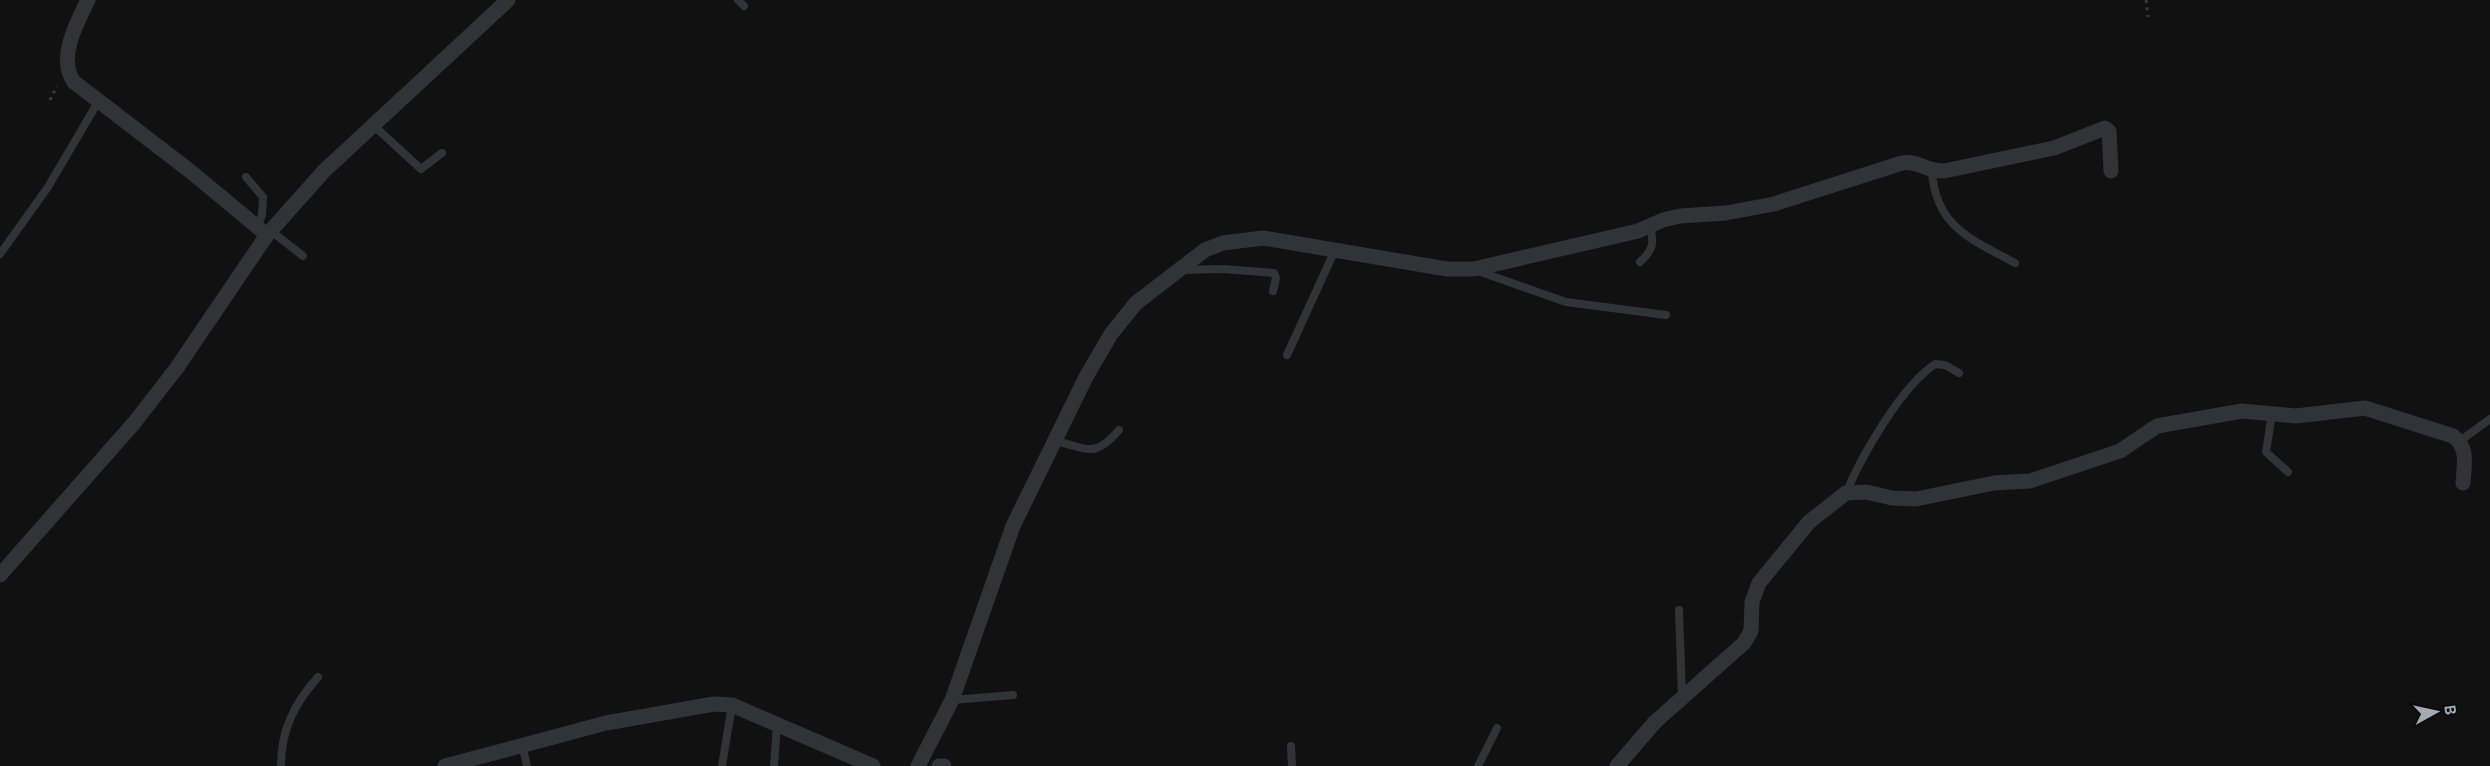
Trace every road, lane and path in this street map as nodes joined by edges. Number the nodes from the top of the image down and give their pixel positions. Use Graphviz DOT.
graph roads {
  1 [pos="88,0"];
  2 [pos="508,0"];
  3 [pos="2146,0"];
  4 [pos="2148,17"];
  5 [pos="98,102"];
  6 [pos="373,125"];
  7 [pos="441,153"];
  8 [pos="1932,171"];
  9 [pos="2111,171"];
  10 [pos="246,177"];
  11 [pos="1650,226"];
  12 [pos="265,231"];
  13 [pos="1336,249"];
  14 [pos="0,254"];
  15 [pos="303,256"];
  16 [pos="1640,262"];
  17 [pos="2015,263"];
  18 [pos="1474,269"];
  19 [pos="1178,270"];
  20 [pos="1273,291"];
  21 [pos="1666,315"];
  22 [pos="1287,355"];
  23 [pos="1959,374"];
  24 [pos="2272,413"];
  25 [pos="2490,419"];
  26 [pos="1119,430"];
  27 [pos="1056,441"];
  28 [pos="2460,441"];
  29 [pos="2288,472"];
  30 [pos="2463,483"];
  31 [pos="1846,494"];
  32 [pos="0,575"];
  33 [pos="1679,610"];
  34 [pos="318,677"];
  35 [pos="1013,694"];
  36 [pos="1682,696"];
  37 [pos="952,700"];
  38 [pos="732,705"];
  39 [pos="777,723"];
  40 [pos="1497,728"];
  41 [pos="522,744"];
  42 [pos="1291,746"];
  43 [pos="281,766"];
  44 [pos="445,766"];
  45 [pos="527,766"];
  46 [pos="722,766"];
  47 [pos="774,766"];
  48 [pos="873,766"];
  49 [pos="918,766"];
  50 [pos="939,766"];
  51 [pos="944,766"];
  52 [pos="1292,766"];
  53 [pos="1478,766"];
  54 [pos="1617,766"];
  1 -- 5 [label="street"];
  2 -- 6 [label="street"];
  3 -- 4 [label="path"];
  5 -- 12 [label="street"];
  5 -- 14 [label="lane"];
  6 -- 7 [label="lane"];
  6 -- 12 [label="street"];
  8 -- 9 [label="street"];
  8 -- 11 [label="street"];
  8 -- 17 [label="lane"];
  10 -- 12 [label="lane"];
  11 -- 16 [label="lane"];
  11 -- 18 [label="street"];
  12 -- 15 [label="lane"];
  12 -- 32 [label="street"];
  13 -- 18 [label="street"];
  13 -- 19 [label="street"];
  13 -- 22 [label="lane"];
  18 -- 21 [label="lane"];
  19 -- 20 [label="lane"];
  19 -- 27 [label="street"];
  23 -- 31 [label="lane"];
  24 -- 28 [label="street"];
  24 -- 29 [label="lane"];
  24 -- 31 [label="street"];
  25 -- 28 [label="lane"];
  26 -- 27 [label="lane"];
  27 -- 37 [label="street"];
  28 -- 30 [label="street"];
  31 -- 36 [label="street"];
  33 -- 36 [label="lane"];
  34 -- 43 [label="lane"];
  35 -- 37 [label="lane"];
  36 -- 54 [label="street"];
  37 -- 49 [label="street"];
  38 -- 39 [label="street"];
  38 -- 41 [label="street"];
  38 -- 46 [label="lane"];
  39 -- 47 [label="lane"];
  39 -- 48 [label="street"];
  40 -- 53 [label="lane"];
  41 -- 44 [label="street"];
  41 -- 45 [label="lane"];
  42 -- 52 [label="lane"];
  50 -- 51 [label="street"];
}
